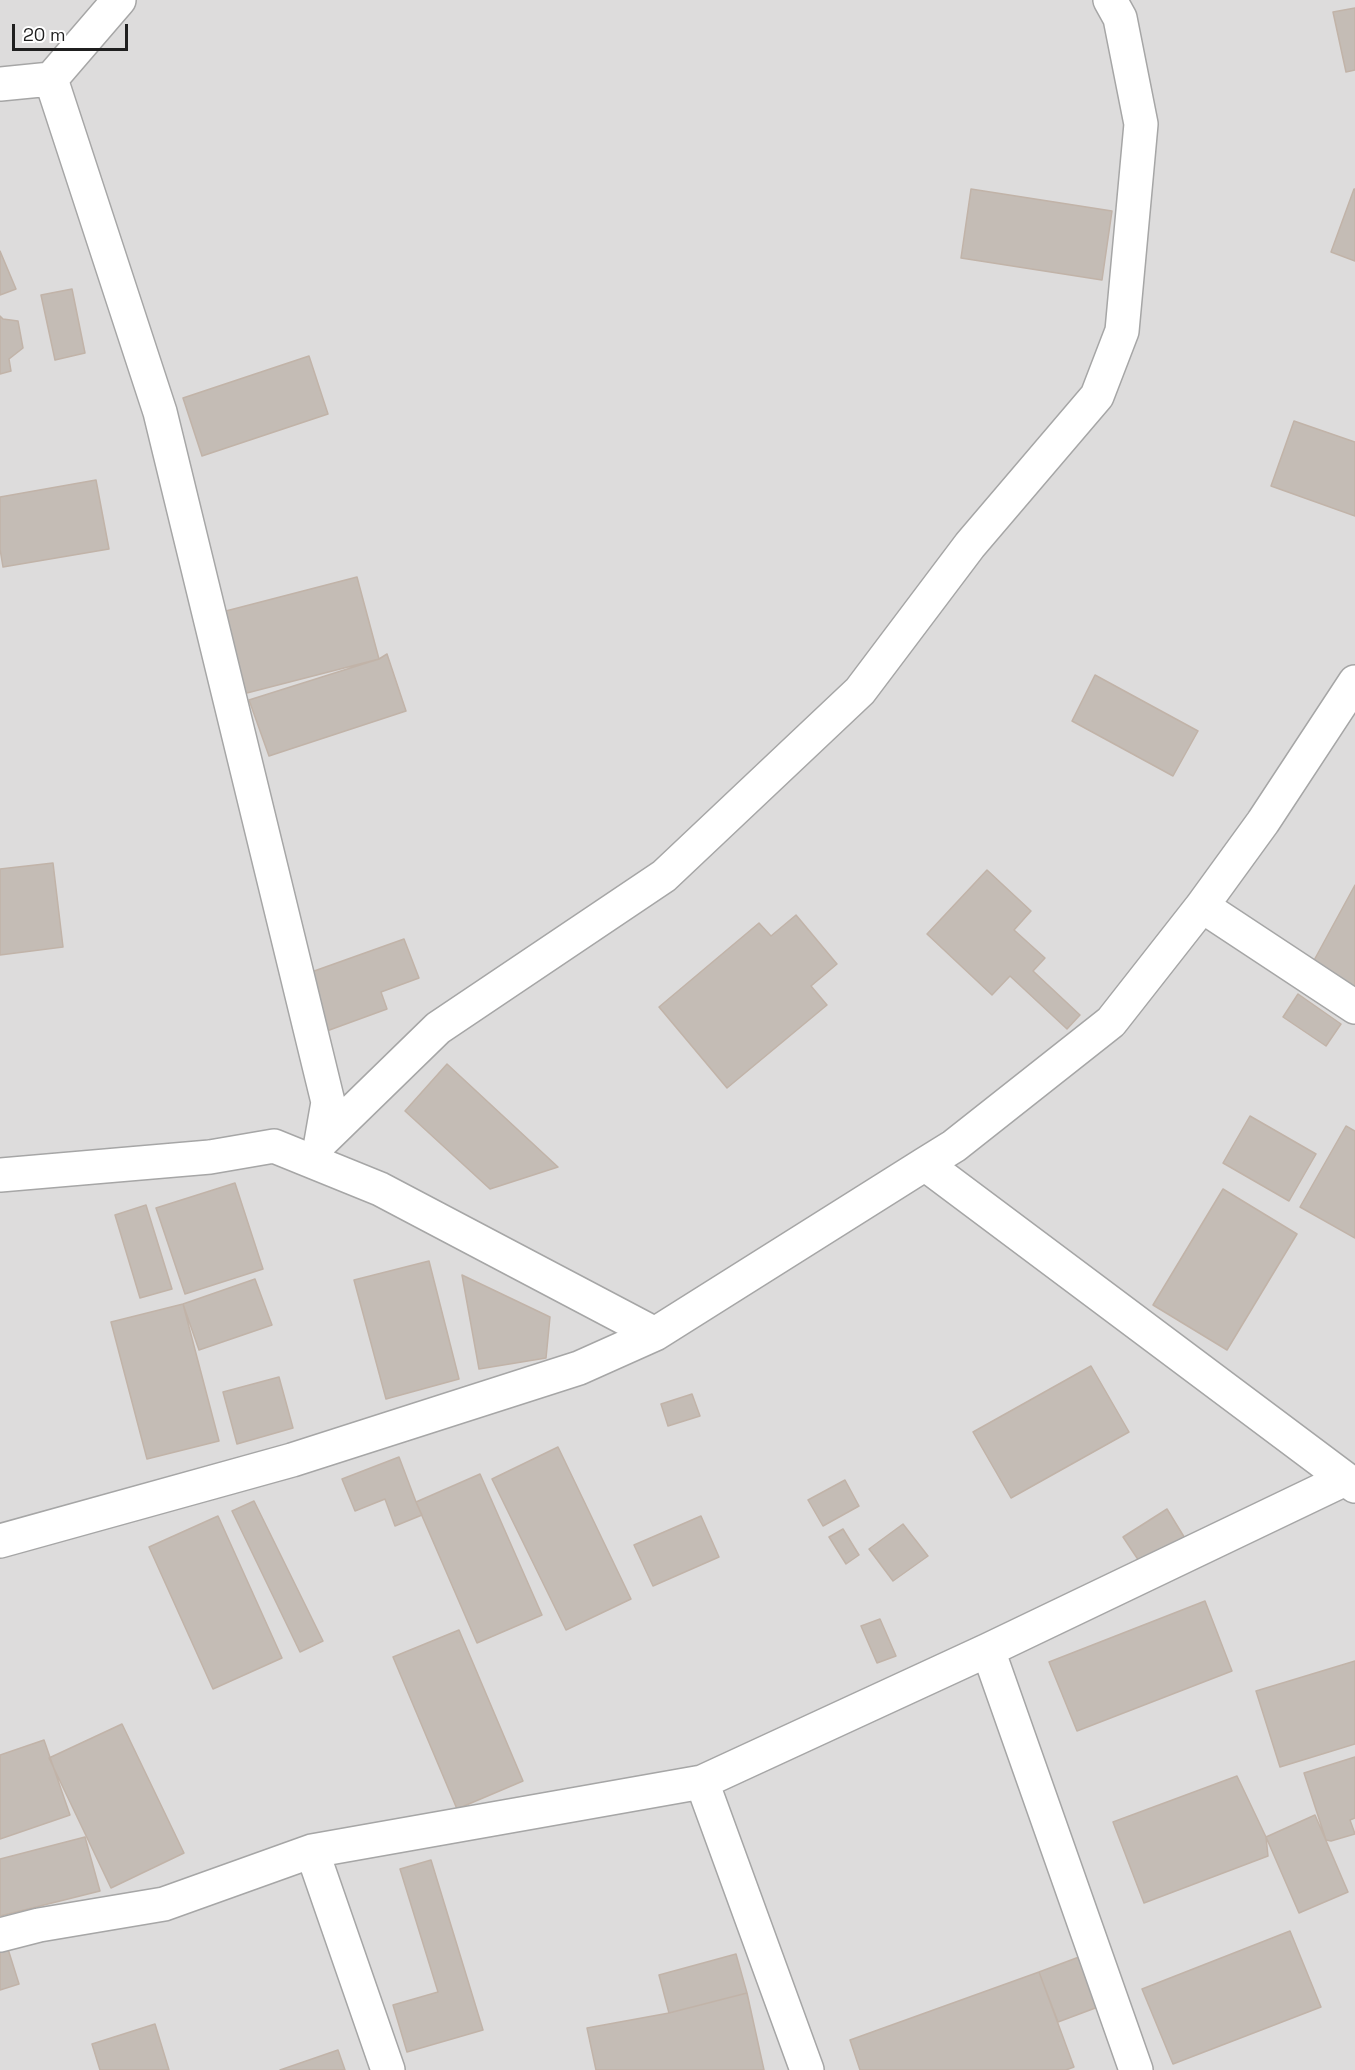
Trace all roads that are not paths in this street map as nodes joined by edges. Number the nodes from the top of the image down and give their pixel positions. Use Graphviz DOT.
graph roads {
  1 [pos="119,0"];
  2 [pos="1110,0"];
  3 [pos="51,79"];
  4 [pos="0,84"];
  5 [pos="1355,682"];
  6 [pos="1202,906"];
  7 [pos="1355,1007"];
  8 [pos="925,1164"];
  9 [pos="0,1175"];
  10 [pos="655,1334"];
  11 [pos="1350,1483"];
  12 [pos="1355,1510"];
  13 [pos="0,1541"];
  14 [pos="988,1650"];
  15 [pos="702,1782"];
  16 [pos="312,1851"];
  17 [pos="0,1935"];
  18 [pos="388,2070"];
  19 [pos="807,2070"];
  20 [pos="1136,2070"];
  1 -- 3 [label="street"];
  2 -- 3 [label="street"];
  3 -- 4 [label="street"];
  5 -- 6 [label="street"];
  6 -- 7 [label="street"];
  6 -- 8 [label="street"];
  8 -- 10 [label="street"];
  8 -- 11 [label="street"];
  9 -- 10 [label="street"];
  10 -- 13 [label="street"];
  11 -- 12 [label="street"];
  11 -- 14 [label="street"];
  14 -- 15 [label="street"];
  14 -- 20 [label="street"];
  15 -- 16 [label="street"];
  15 -- 19 [label="street"];
  16 -- 17 [label="street"];
  16 -- 18 [label="street"];
}
